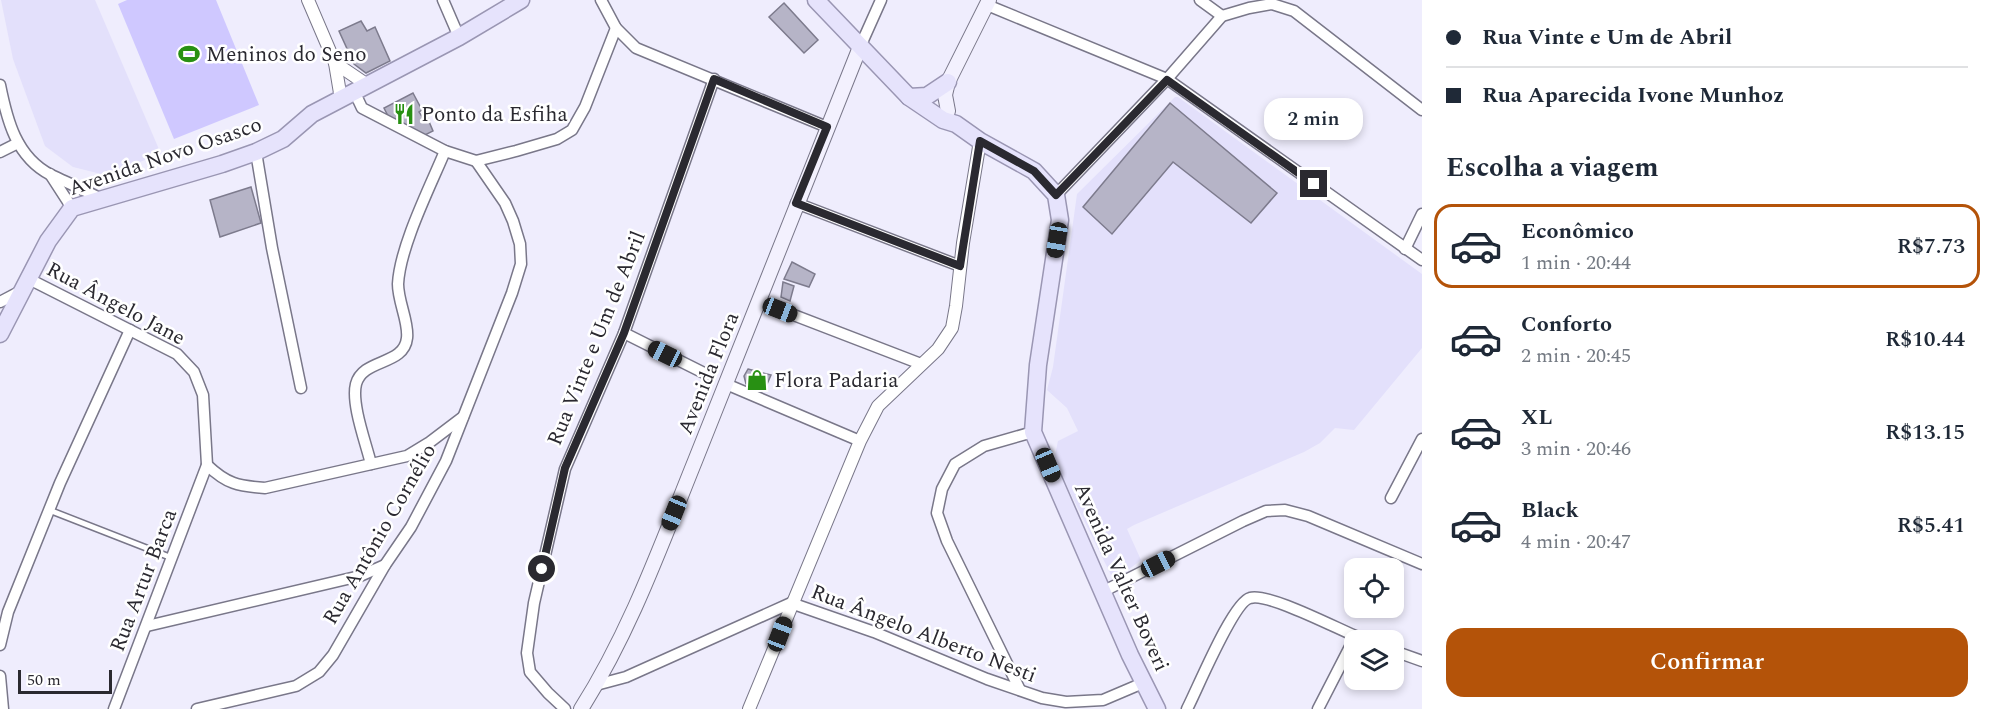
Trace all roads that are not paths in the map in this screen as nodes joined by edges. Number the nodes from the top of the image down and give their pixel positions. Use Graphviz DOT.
graph roads {
  1 [pos="308,0"];
  2 [pos="443,0"];
  3 [pos="521,0"];
  4 [pos="601,0"];
  5 [pos="816,0"];
  6 [pos="881,0"];
  7 [pos="1200,0"];
  8 [pos="988,2"];
  9 [pos="1222,16"];
  10 [pos="616,28"];
  11 [pos="459,37"];
  12 [pos="860,46"];
  13 [pos="335,63"];
  14 [pos="891,78"];
  15 [pos="714,79"];
  16 [pos="1167,80"];
  17 [pos="948,82"];
  18 [pos="0,85"];
  19 [pos="354,92"];
  20 [pos="927,96"];
  21 [pos="909,97"];
  22 [pos="1422,110"];
  23 [pos="952,117"];
  24 [pos="827,127"];
  25 [pos="980,141"];
  26 [pos="18,143"];
  27 [pos="445,151"];
  28 [pos="0,152"];
  29 [pos="256,152"];
  30 [pos="476,160"];
  31 [pos="49,174"];
  32 [pos="1056,195"];
  33 [pos="102,199"];
  34 [pos="796,203"];
  35 [pos="72,208"];
  36 [pos="1422,214"];
  37 [pos="1405,249"];
  38 [pos="1422,260"];
  39 [pos="960,266"];
  40 [pos="25,285"];
  41 [pos="0,302"];
  42 [pos="760,302"];
  43 [pos="130,330"];
  44 [pos="624,333"];
  45 [pos="0,334"];
  46 [pos="921,364"];
  47 [pos="706,374"];
  48 [pos="726,384"];
  49 [pos="301,388"];
  50 [pos="464,416"];
  51 [pos="1033,432"];
  52 [pos="1422,439"];
  53 [pos="860,441"];
  54 [pos="371,464"];
  55 [pos="207,465"];
  56 [pos="1391,498"];
  57 [pos="49,510"];
  58 [pos="172,558"];
  59 [pos="1422,564"];
  60 [pos="385,565"];
  61 [pos="1102,592"];
  62 [pos="791,603"];
  63 [pos="147,626"];
  64 [pos="1344,632"];
  65 [pos="0,645"];
  66 [pos="1404,655"];
  67 [pos="1422,661"];
  68 [pos="1344,666"];
  69 [pos="0,676"];
  70 [pos="1143,683"];
  71 [pos="596,684"];
  72 [pos="1020,690"];
  73 [pos="3,709"];
  74 [pos="114,709"];
  75 [pos="197,709"];
  76 [pos="565,709"];
  77 [pos="581,709"];
  78 [pos="749,709"];
  79 [pos="1157,709"];
  80 [pos="1187,709"];
  81 [pos="1318,709"];
  1 -- 13 [label="street"];
  2 -- 11 [label="street"];
  3 -- 11 [label="main road, Avenida Novo Osasco"];
  4 -- 10 [label="street"];
  5 -- 12 [label="main road"];
  6 -- 12 [label="street"];
  7 -- 9 [label="street"];
  8 -- 16 [label="street"];
  8 -- 17 [label="main road"];
  9 -- 16 [label="street"];
  9 -- 22 [label="street"];
  10 -- 15 [label="street"];
  10 -- 30 [label="street"];
  11 -- 19 [label="main road, Avenida Novo Osasco"];
  12 -- 14 [label="main road"];
  12 -- 24 [label="main road, Avenida Flora"];
  13 -- 19 [label="street"];
  13 -- 19 [label="street"];
  14 -- 20 [label="main road"];
  14 -- 21 [label="main road"];
  15 -- 24 [label="street"];
  15 -- 44 [label="street, Rua Vinte e Um de Abril"];
  16 -- 32 [label="street"];
  16 -- 37 [label="street"];
  17 -- 20 [label="main road"];
  17 -- 23 [label="main road"];
  18 -- 26 [label="street"];
  19 -- 27 [label="street"];
  19 -- 29 [label="main road, Avenida Novo Osasco"];
  20 -- 21 [label="main road"];
  20 -- 23 [label="main road"];
  21 -- 23 [label="main road"];
  23 -- 25 [label="main road"];
  24 -- 34 [label="main road, Avenida Flora"];
  25 -- 32 [label="main road"];
  25 -- 39 [label="street"];
  26 -- 28 [label="street"];
  26 -- 31 [label="street"];
  27 -- 30 [label="street"];
  27 -- 54 [label="street"];
  29 -- 33 [label="main road, Avenida Novo Osasco"];
  29 -- 49 [label="street"];
  30 -- 50 [label="street, Rua Antônio Cornélio"];
  31 -- 33 [label="street"];
  31 -- 35 [label="street"];
  32 -- 51 [label="main road, Avenida Valter Boveri"];
  33 -- 35 [label="main road, Avenida Novo Osasco"];
  34 -- 39 [label="street"];
  34 -- 42 [label="main road, Avenida Flora"];
  35 -- 40 [label="main road, Avenida Novo Osasco"];
  36 -- 37 [label="street"];
  37 -- 38 [label="street"];
  39 -- 46 [label="street"];
  40 -- 41 [label="street"];
  40 -- 43 [label="street, Rua Ângelo Jane"];
  40 -- 45 [label="main road, Avenida Novo Osasco"];
  42 -- 46 [label="street"];
  42 -- 48 [label="main road, Avenida Flora"];
  43 -- 55 [label="street, Rua Ângelo Jane"];
  43 -- 57 [label="street"];
  44 -- 47 [label="street"];
  44 -- 76 [label="street, Rua Vinte e Um de Abril"];
  46 -- 53 [label="street"];
  48 -- 53 [label="street"];
  48 -- 71 [label="main road, Avenida Flora"];
  50 -- 54 [label="street"];
  50 -- 60 [label="street, Rua Antônio Cornélio"];
  51 -- 61 [label="main road, Avenida Valter Boveri"];
  51 -- 72 [label="street"];
  52 -- 56 [label="street"];
  53 -- 62 [label="street"];
  54 -- 55 [label="street"];
  55 -- 58 [label="street, Rua Artur Barca"];
  57 -- 58 [label="lane"];
  57 -- 65 [label="street"];
  58 -- 63 [label="street, Rua Artur Barca"];
  59 -- 61 [label="street"];
  60 -- 63 [label="street"];
  60 -- 75 [label="street, Rua Antônio Cornélio"];
  61 -- 70 [label="main road, Avenida Valter Boveri"];
  62 -- 71 [label="street, Rua Ângelo Alberto Nesti"];
  62 -- 72 [label="street, Rua Ângelo Alberto Nesti"];
  62 -- 78 [label="street"];
  63 -- 74 [label="street, Rua Artur Barca"];
  64 -- 80 [label="street"];
  66 -- 67 [label="street"];
  68 -- 81 [label="street"];
  69 -- 73 [label="street"];
  70 -- 72 [label="street, Rua Ângelo Alberto Nesti"];
  70 -- 79 [label="main road, Avenida Valter Boveri"];
  71 -- 77 [label="main road, Avenida Flora"];
}
